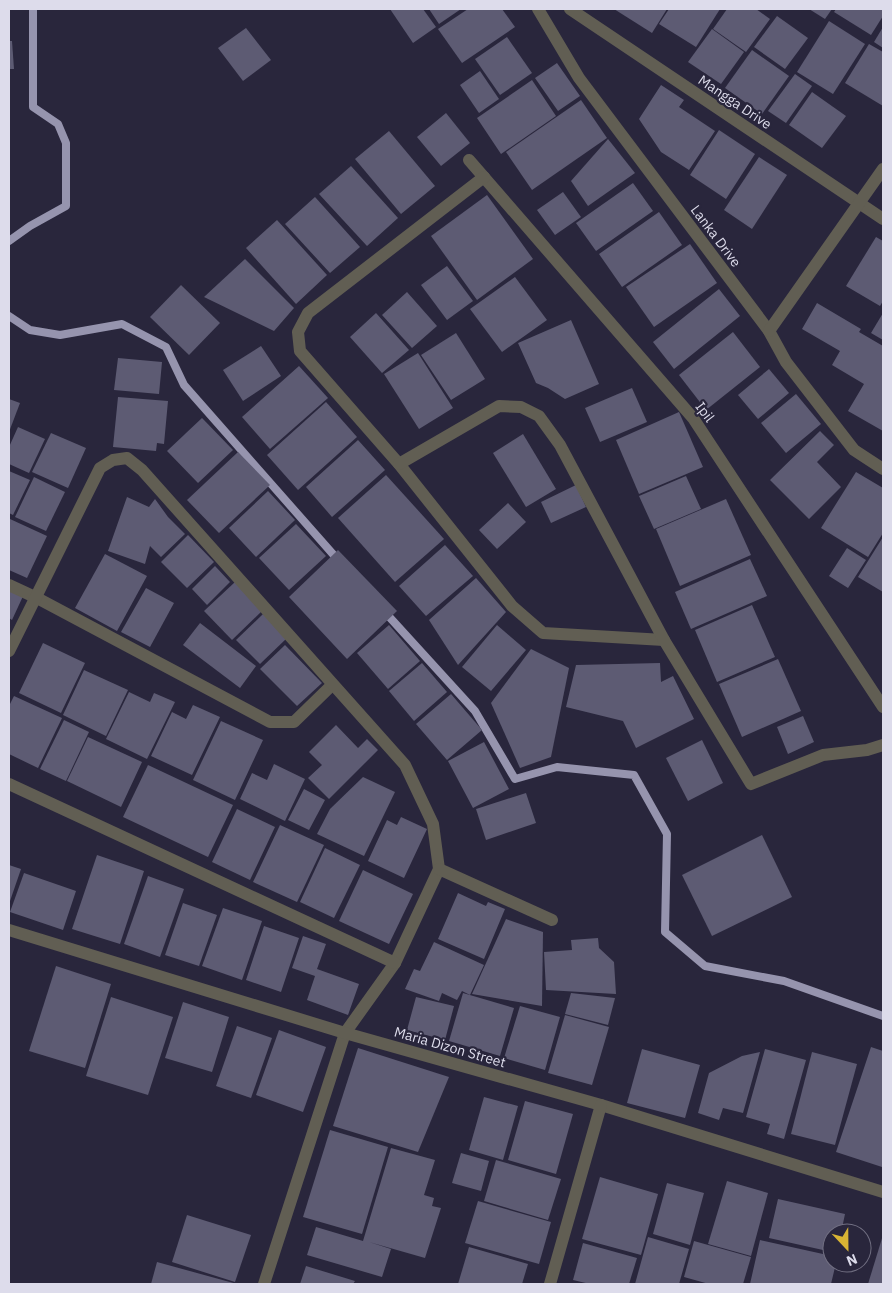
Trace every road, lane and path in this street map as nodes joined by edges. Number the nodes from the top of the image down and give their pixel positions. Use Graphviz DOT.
graph roads {
  1 [pos="538,9"];
  2 [pos="570,9"];
  3 [pos="469,160"];
  4 [pos="883,169"];
  5 [pos="484,177"];
  6 [pos="859,203"];
  7 [pos="883,219"];
  8 [pos="769,331"];
  9 [pos="399,464"];
  10 [pos="883,469"];
  11 [pos="9,585"];
  12 [pos="37,598"];
  13 [pos="664,640"];
  14 [pos="9,651"];
  15 [pos="332,685"];
  16 [pos="883,707"];
  17 [pos="883,745"];
  18 [pos="9,784"];
  19 [pos="439,870"];
  20 [pos="552,920"];
  21 [pos="9,930"];
  22 [pos="395,963"];
  23 [pos="345,1032"];
  24 [pos="601,1105"];
  25 [pos="883,1192"];
  26 [pos="264,1284"];
  27 [pos="550,1284"];
  1 -- 8 [label="street, Lanka Drive"];
  2 -- 6 [label="street, Mangga Drive"];
  3 -- 5 [label="street, Ipil"];
  4 -- 6 [label="street"];
  5 -- 9 [label="street"];
  5 -- 16 [label="street, Ipil"];
  6 -- 7 [label="street, Mangga Drive"];
  6 -- 8 [label="street"];
  8 -- 10 [label="street, Lanka Drive"];
  9 -- 13 [label="street"];
  9 -- 13 [label="street"];
  11 -- 12 [label="street"];
  12 -- 14 [label="street"];
  12 -- 15 [label="street"];
  12 -- 15 [label="street"];
  13 -- 17 [label="street"];
  15 -- 19 [label="street"];
  18 -- 22 [label="street"];
  19 -- 20 [label="street"];
  19 -- 22 [label="street"];
  21 -- 23 [label="street, Maria Dizon Street"];
  22 -- 23 [label="street"];
  23 -- 24 [label="street, Maria Dizon Street"];
  23 -- 26 [label="street"];
  24 -- 25 [label="street, Maria Dizon Street"];
  24 -- 27 [label="street"];
}
